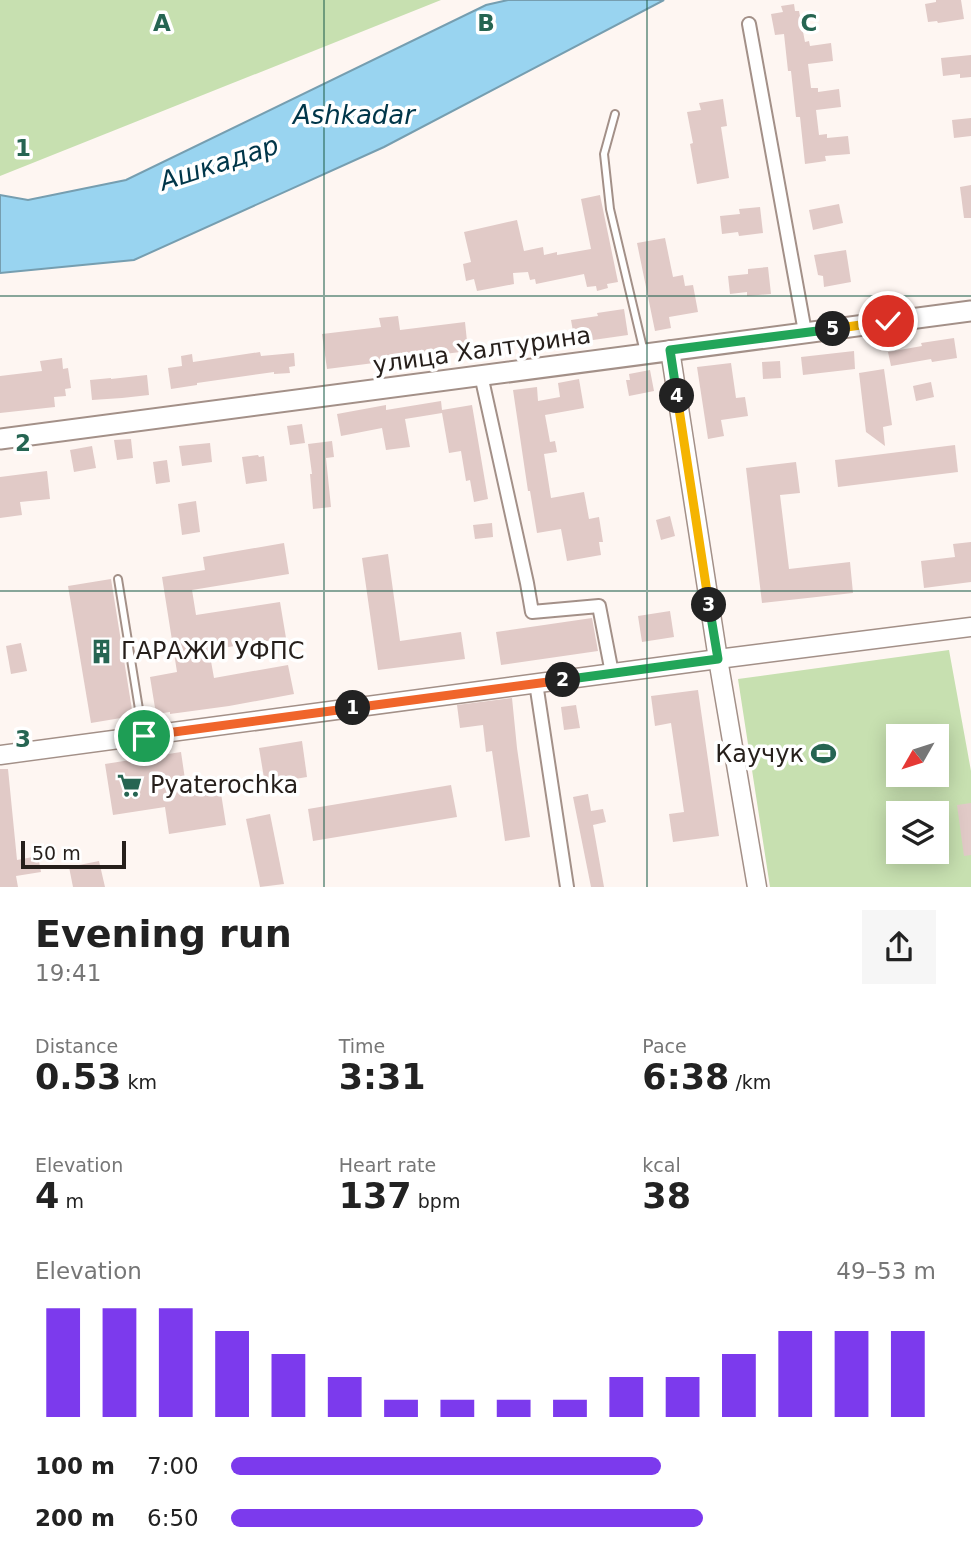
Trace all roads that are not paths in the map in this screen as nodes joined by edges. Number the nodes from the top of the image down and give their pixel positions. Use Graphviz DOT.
graph roads {
  1 [pos="750,24"];
  2 [pos="615,114"];
  3 [pos="971,311"];
  4 [pos="806,332"];
  5 [pos="670,350"];
  6 [pos="644,353"];
  7 [pos="481,375"];
  8 [pos="0,439"];
  9 [pos="118,579"];
  10 [pos="971,627"];
  11 [pos="718,659"];
  12 [pos="612,673"];
  13 [pos="536,683"];
  14 [pos="144,736"];
  15 [pos="0,755"];
  16 [pos="567,887"];
  17 [pos="757,887"];
  1 -- 4 [label="street"];
  2 -- 6 [label="lane"];
  3 -- 4 [label="main road, улица Халтурина"];
  4 -- 5 [label="main road, улица Халтурина"];
  5 -- 6 [label="main road, улица Халтурина"];
  5 -- 11 [label="street"];
  6 -- 7 [label="main road, улица Халтурина"];
  7 -- 8 [label="main road, улица Халтурина"];
  7 -- 12 [label="street"];
  9 -- 14 [label="lane"];
  10 -- 11 [label="street"];
  11 -- 12 [label="street"];
  11 -- 17 [label="street"];
  12 -- 13 [label="street"];
  13 -- 14 [label="street"];
  13 -- 16 [label="street"];
  14 -- 15 [label="street"];
}
